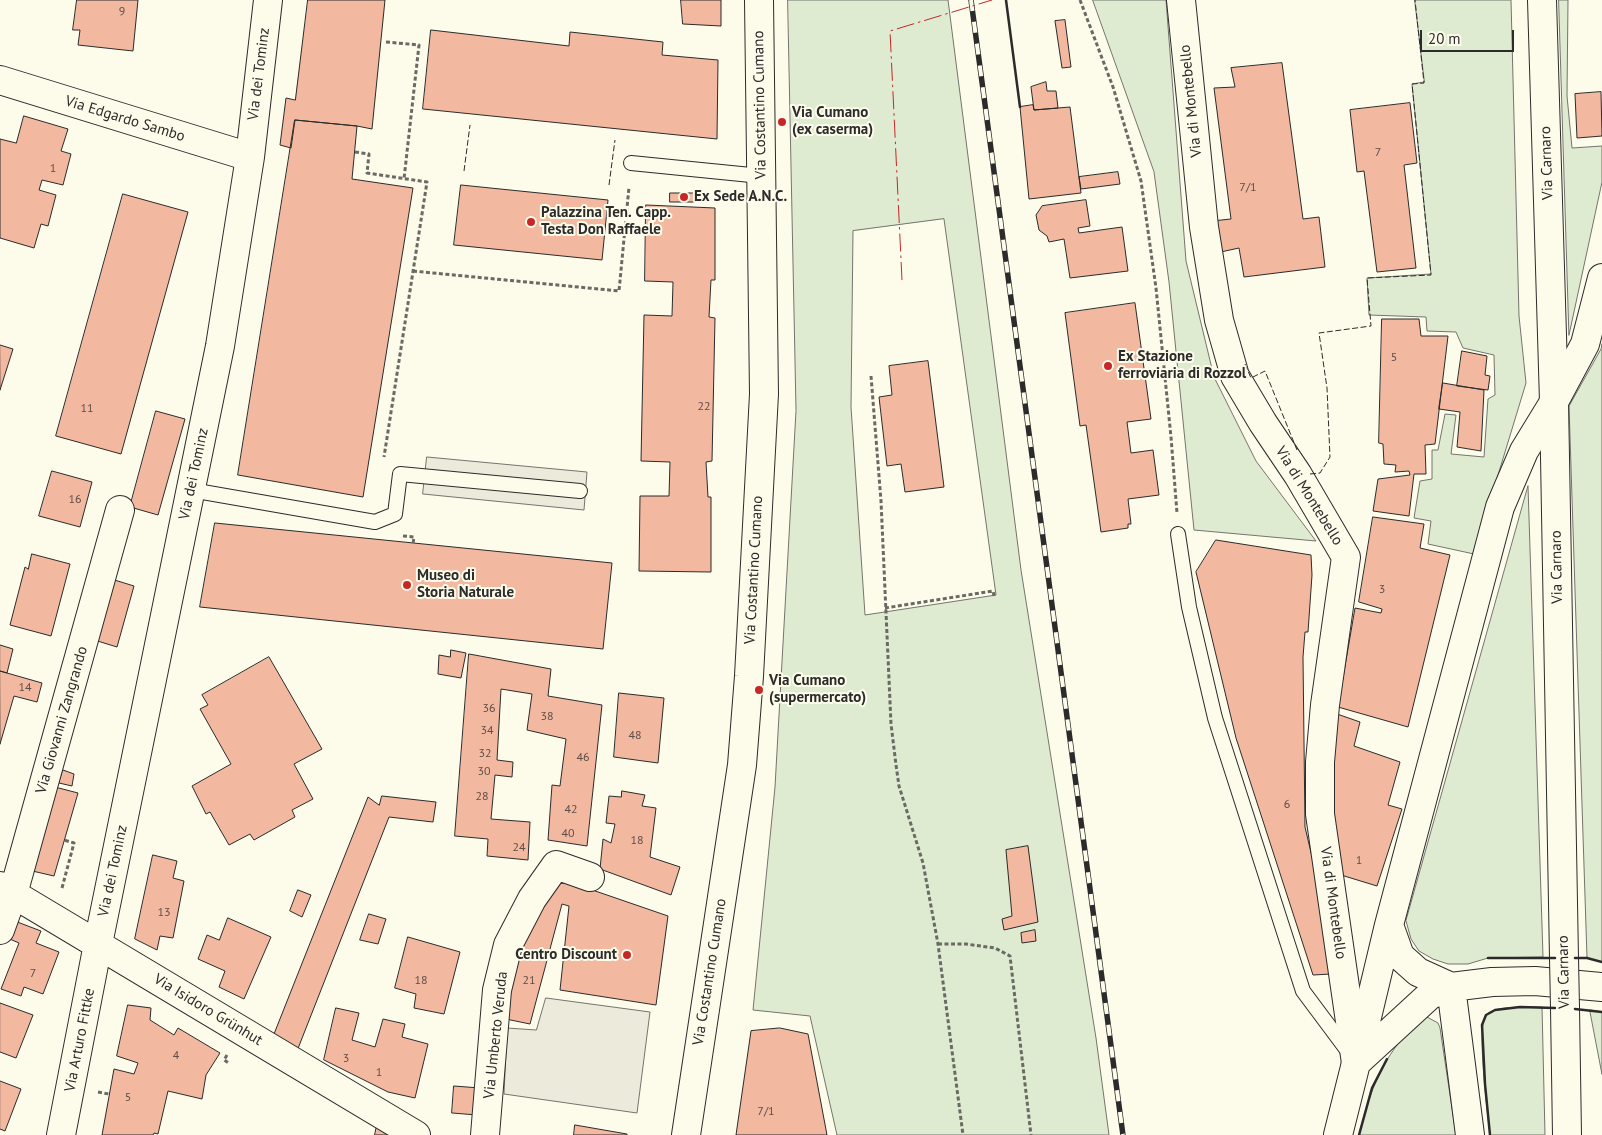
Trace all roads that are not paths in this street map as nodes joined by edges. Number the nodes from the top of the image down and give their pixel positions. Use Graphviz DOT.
graph roads {
  1 [pos="268,0"];
  2 [pos="759,0"];
  3 [pos="1181,0"];
  4 [pos="1542,0"];
  5 [pos="0,80"];
  6 [pos="250,157"];
  7 [pos="631,164"];
  8 [pos="761,176"];
  9 [pos="1602,278"];
  10 [pos="1554,402"];
  11 [pos="192,490"];
  12 [pos="580,491"];
  13 [pos="120,510"];
  14 [pos="1178,534"];
  15 [pos="590,877"];
  16 [pos="7,890"];
  17 [pos="1389,925"];
  18 [pos="0,930"];
  19 [pos="98,944"];
  20 [pos="1451,987"];
  21 [pos="1602,987"];
  22 [pos="1356,1063"];
  23 [pos="61,1135"];
  24 [pos="416,1135"];
  25 [pos="485,1135"];
  26 [pos="686,1135"];
  27 [pos="1338,1135"];
  28 [pos="1470,1135"];
  29 [pos="1567,1135"];
  1 -- 6 [label="street, Via dei Tominz"];
  2 -- 8 [label="street, Via Costantino Cumano"];
  3 -- 22 [label="street, Via di Montebello"];
  4 -- 10 [label="street, Via Carnaro"];
  5 -- 6 [label="street, Via Edgardo Sambo"];
  6 -- 11 [label="street, Via dei Tominz"];
  7 -- 8 [label="lane"];
  8 -- 26 [label="street, Via Costantino Cumano"];
  9 -- 10 [label="street"];
  10 -- 17 [label="street"];
  10 -- 29 [label="street, Via Carnaro, bridge"];
  11 -- 12 [label="lane"];
  11 -- 19 [label="street, Via dei Tominz"];
  13 -- 16 [label="street, Via Giovanni Zangrando"];
  14 -- 22 [label="lane"];
  15 -- 25 [label="street, Via Umberto Veruda"];
  16 -- 18 [label="street, Via Giovanni Zangrando"];
  16 -- 19 [label="street, Via Isidoro Grünhut"];
  17 -- 20 [label="street"];
  17 -- 22 [label="street"];
  19 -- 23 [label="street, Via Arturo Fittke"];
  19 -- 24 [label="street, Via Isidoro Grünhut"];
  20 -- 21 [label="street"];
  20 -- 22 [label="street"];
  20 -- 28 [label="street"];
  22 -- 27 [label="street"];
}
